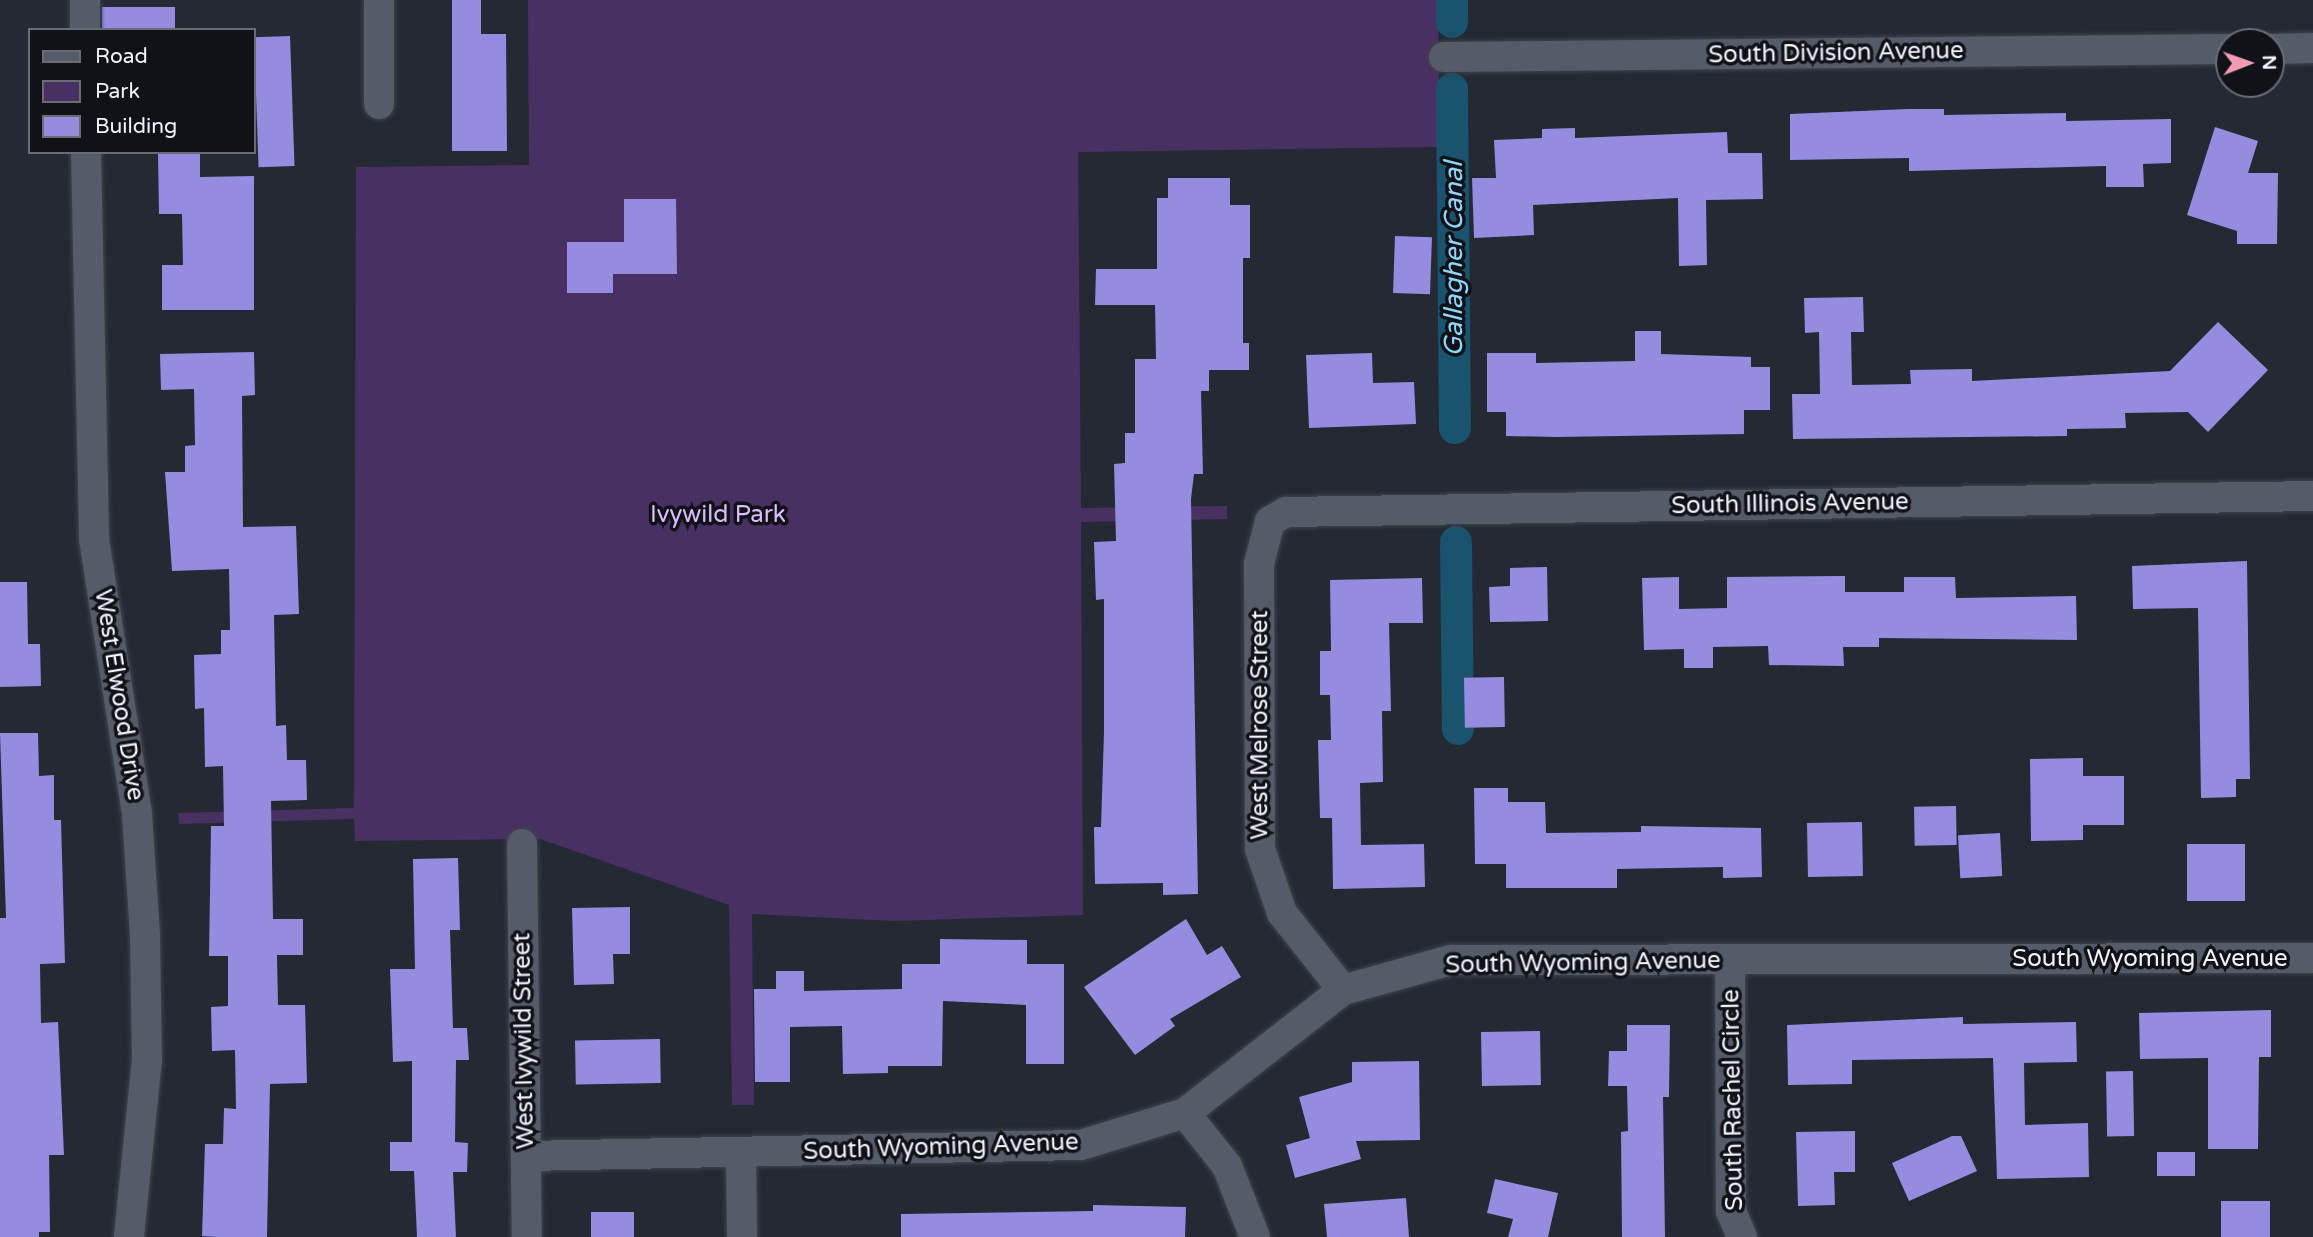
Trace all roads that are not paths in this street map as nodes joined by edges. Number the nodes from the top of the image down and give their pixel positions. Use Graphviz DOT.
graph roads {
  1 [pos="85,0"];
  2 [pos="379,0"];
  3 [pos="85,28"];
  4 [pos="2313,48"];
  5 [pos="2215,49"];
  6 [pos="2285,49"];
  7 [pos="1444,57"];
  8 [pos="379,104"];
  9 [pos="86,154"];
  10 [pos="2313,496"];
  11 [pos="1270,521"];
  12 [pos="522,844"];
  13 [pos="2313,958"];
  14 [pos="1730,962"];
  15 [pos="1343,990"];
  16 [pos="1185,1113"];
  17 [pos="741,1153"];
  18 [pos="526,1156"];
  19 [pos="129,1237"];
  20 [pos="527,1237"];
  21 [pos="742,1237"];
  22 [pos="1255,1237"];
  23 [pos="1742,1237"];
  1 -- 3 [label="street"];
  2 -- 8 [label="street"];
  4 -- 6 [label="street"];
  5 -- 7 [label="street, South Division Avenue"];
  9 -- 19 [label="street, West Elwood Drive"];
  10 -- 11 [label="street, South Illinois Avenue"];
  11 -- 15 [label="street, West Melrose Street"];
  12 -- 18 [label="street, West Ivywild Street"];
  13 -- 14 [label="street, South Wyoming Avenue"];
  14 -- 15 [label="street, South Wyoming Avenue"];
  14 -- 23 [label="street, South Rachel Circle"];
  15 -- 16 [label="street, South Wyoming Avenue"];
  16 -- 17 [label="street, South Wyoming Avenue"];
  16 -- 22 [label="street"];
  17 -- 18 [label="street, South Wyoming Avenue"];
  17 -- 21 [label="street"];
  18 -- 20 [label="street, West Ivywild Street"];
}
